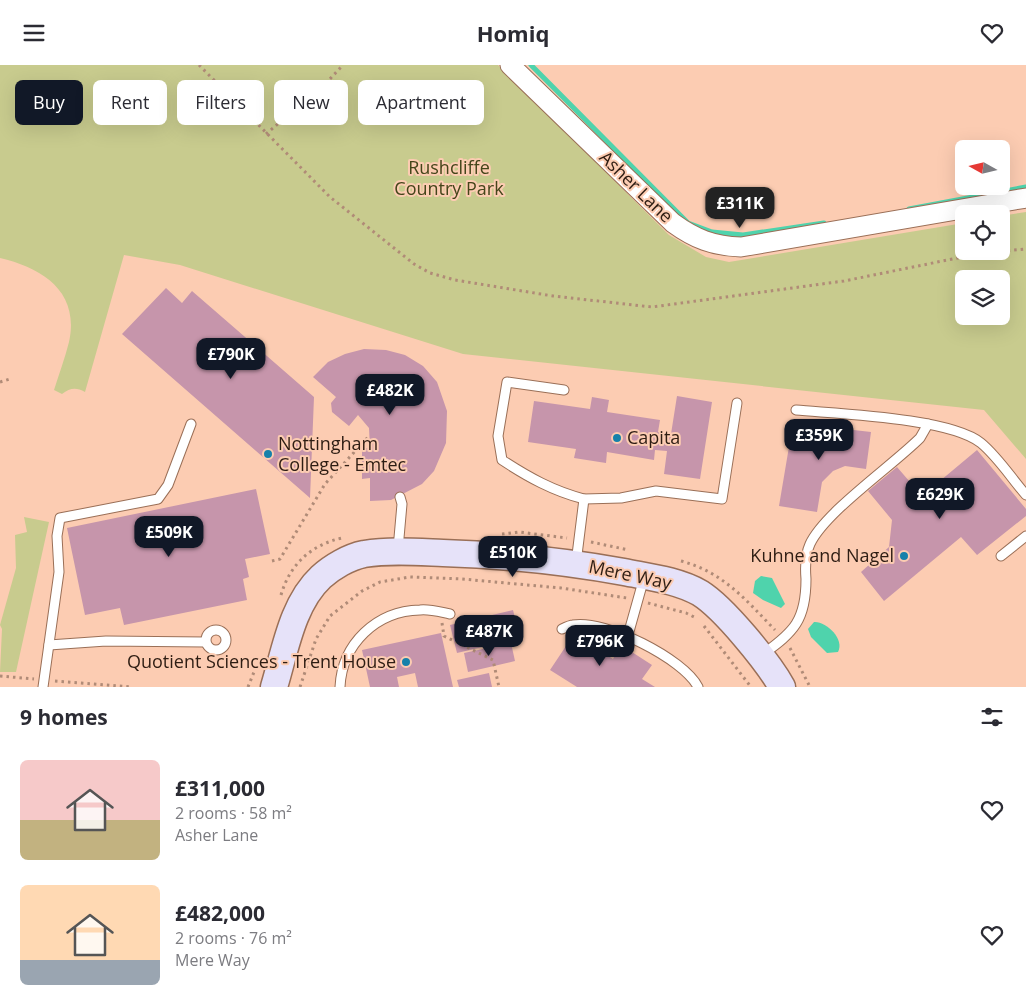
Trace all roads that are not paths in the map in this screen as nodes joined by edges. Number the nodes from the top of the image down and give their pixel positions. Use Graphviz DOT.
graph roads {
  1 [pos="510,65"];
  2 [pos="1026,198"];
  3 [pos="564,390"];
  4 [pos="737,403"];
  5 [pos="796,410"];
  6 [pos="191,424"];
  7 [pos="928,424"];
  8 [pos="1026,495"];
  9 [pos="400,497"];
  10 [pos="584,499"];
  11 [pos="1026,537"];
  12 [pos="398,552"];
  13 [pos="1001,556"];
  14 [pos="576,564"];
  15 [pos="641,589"];
  16 [pos="446,613"];
  17 [pos="562,629"];
  18 [pos="628,635"];
  19 [pos="206,642"];
  20 [pos="49,645"];
  21 [pos="760,656"];
  22 [pos="44,684"];
  23 [pos="274,687"];
  24 [pos="340,687"];
  25 [pos="698,687"];
  26 [pos="782,687"];
  1 -- 2 [label="street, Asher Lane"];
  3 -- 10 [label="lane"];
  4 -- 10 [label="lane"];
  5 -- 7 [label="lane"];
  6 -- 20 [label="lane"];
  7 -- 8 [label="lane"];
  7 -- 21 [label="lane"];
  9 -- 12 [label="lane"];
  10 -- 14 [label="lane"];
  11 -- 13 [label="lane"];
  12 -- 14 [label="street, Mere Way"];
  12 -- 23 [label="street, Mere Way"];
  14 -- 15 [label="street, Mere Way"];
  15 -- 18 [label="lane"];
  15 -- 21 [label="street, Mere Way"];
  16 -- 24 [label="lane"];
  17 -- 18 [label="lane"];
  18 -- 25 [label="lane"];
  19 -- 20 [label="lane"];
  20 -- 22 [label="lane"];
  21 -- 26 [label="street, Mere Way"];
}
